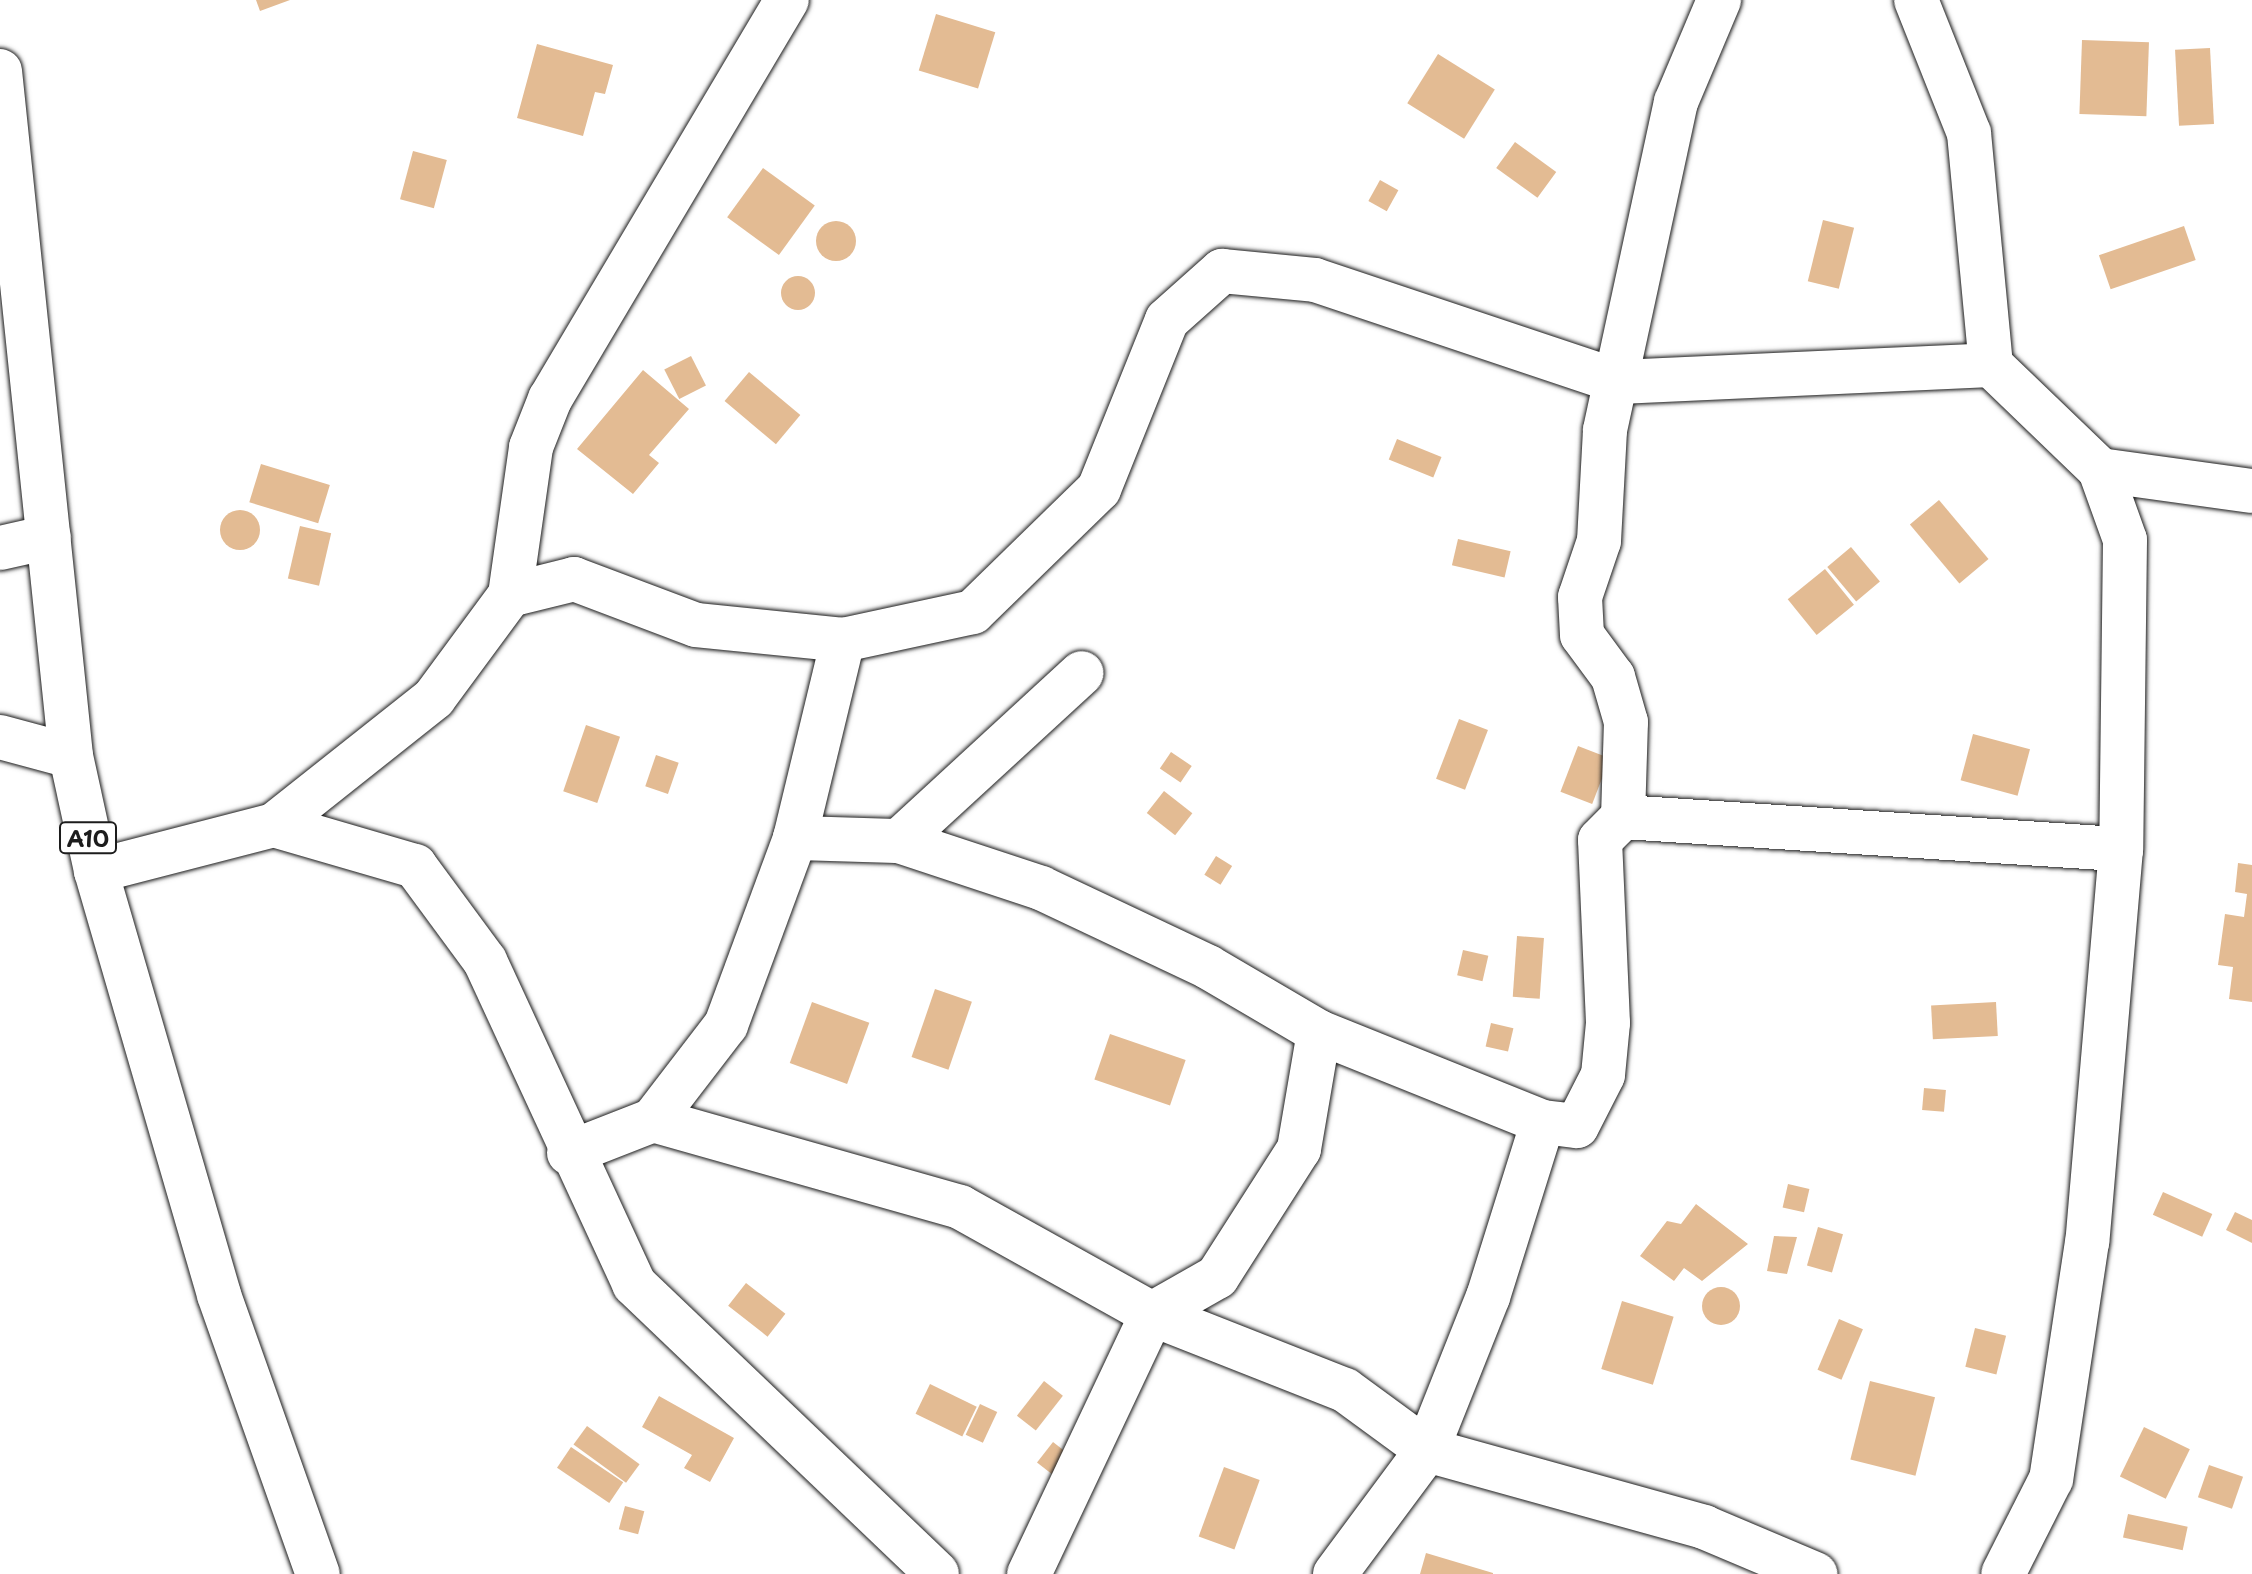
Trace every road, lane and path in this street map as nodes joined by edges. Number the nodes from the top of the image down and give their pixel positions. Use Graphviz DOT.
graph roads {
  1 [pos="787,0"];
  2 [pos="1719,0"];
  3 [pos="1916,0"];
  4 [pos="0,71"];
  5 [pos="1991,365"];
  6 [pos="1619,382"];
  7 [pos="2100,470"];
  8 [pos="2252,491"];
  9 [pos="49,537"];
  10 [pos="0,548"];
  11 [pos="510,595"];
  12 [pos="843,640"];
  13 [pos="1082,673"];
  14 [pos="0,737"];
  15 [pos="71,756"];
  16 [pos="1623,817"];
  17 [pos="274,825"];
  18 [pos="795,838"];
  19 [pos="899,841"];
  20 [pos="2121,849"];
  21 [pos="96,871"];
  22 [pos="1319,1032"];
  23 [pos="653,1120"];
  24 [pos="1543,1122"];
  25 [pos="569,1153"];
  26 [pos="1152,1314"];
  27 [pos="1427,1450"];
  28 [pos="318,1574"];
  29 [pos="937,1574"];
  30 [pos="1029,1574"];
  31 [pos="1335,1574"];
  32 [pos="1815,1574"];
  33 [pos="2003,1574"];
  1 -- 11 [label="street"];
  2 -- 6 [label="street"];
  3 -- 5 [label="street"];
  4 -- 9 [label="street, A10"];
  5 -- 6 [label="street"];
  5 -- 7 [label="street"];
  6 -- 12 [label="street"];
  6 -- 16 [label="street"];
  7 -- 8 [label="street"];
  7 -- 20 [label="street"];
  9 -- 10 [label="street"];
  9 -- 15 [label="street, A10"];
  11 -- 12 [label="street"];
  11 -- 17 [label="street"];
  12 -- 18 [label="street"];
  13 -- 19 [label="street"];
  14 -- 15 [label="street"];
  15 -- 21 [label="street, A10"];
  16 -- 20 [label="street"];
  16 -- 24 [label="street"];
  17 -- 21 [label="street"];
  17 -- 25 [label="street"];
  18 -- 19 [label="street"];
  18 -- 23 [label="street"];
  19 -- 22 [label="street"];
  20 -- 33 [label="street"];
  21 -- 28 [label="street, A10"];
  22 -- 24 [label="street"];
  22 -- 26 [label="street"];
  23 -- 25 [label="street"];
  23 -- 26 [label="street"];
  24 -- 27 [label="street"];
  25 -- 29 [label="street"];
  26 -- 27 [label="street"];
  26 -- 30 [label="street"];
  27 -- 31 [label="street"];
  27 -- 32 [label="street"];
}
